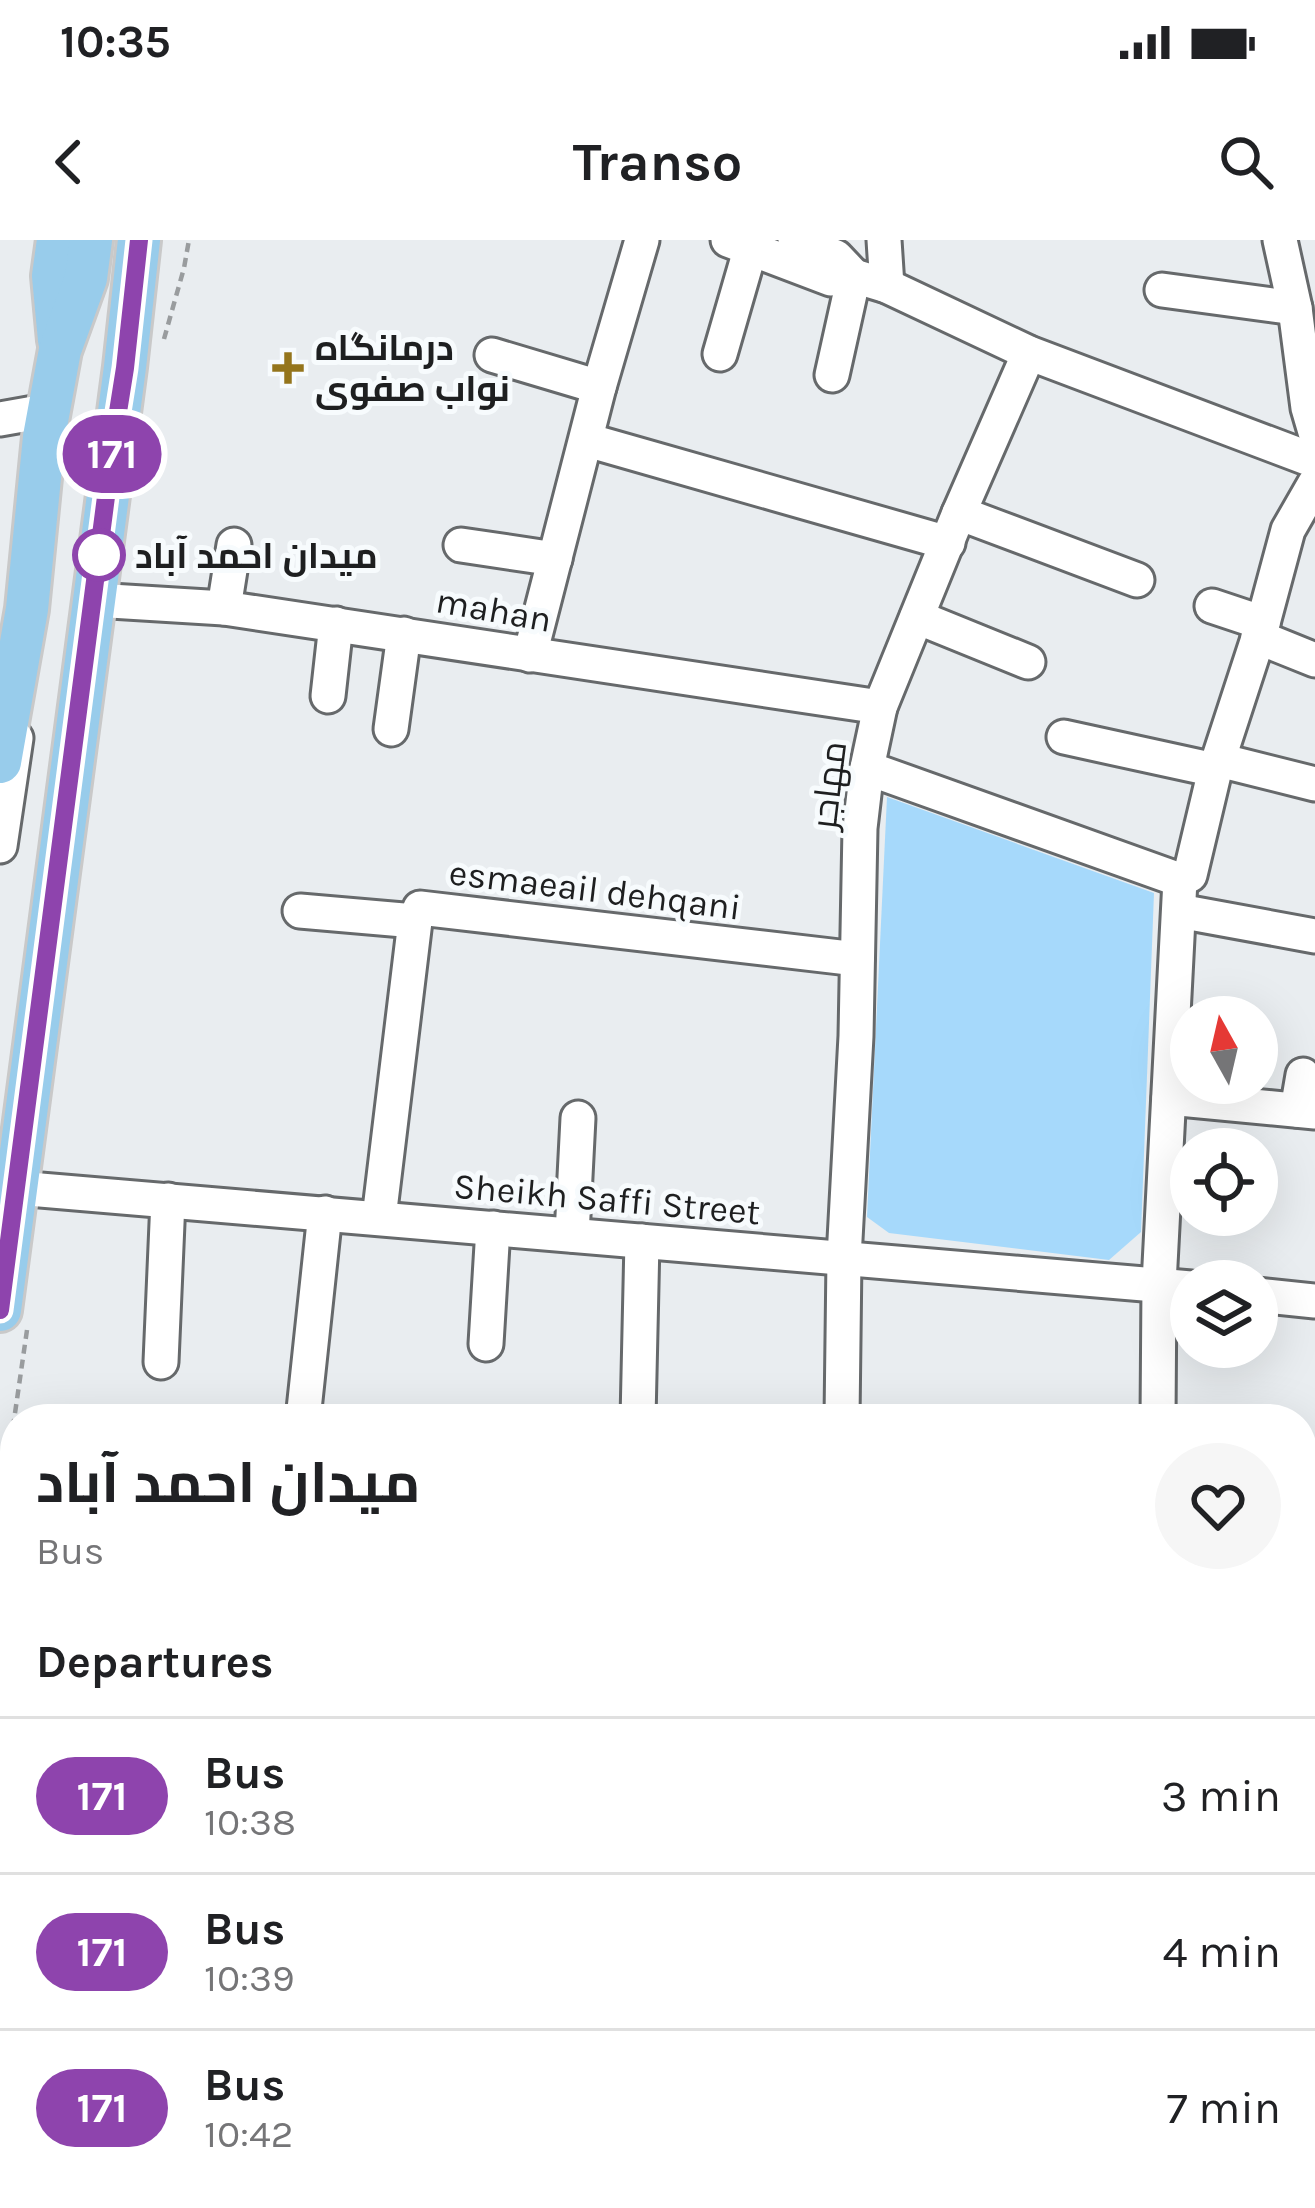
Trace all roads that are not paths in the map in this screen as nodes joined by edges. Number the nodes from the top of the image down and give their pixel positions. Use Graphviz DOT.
graph roads {
  1 [pos="58,240"];
  2 [pos="92,240"];
  3 [pos="139,240"];
  4 [pos="168,240"];
  5 [pos="642,240"];
  6 [pos="796,240"];
  7 [pos="884,240"];
  8 [pos="1280,240"];
  9 [pos="744,243"];
  10 [pos="854,276"];
  11 [pos="887,286"];
  12 [pos="1162,290"];
  13 [pos="1303,320"];
  14 [pos="60,350"];
  15 [pos="1029,352"];
  16 [pos="720,354"];
  17 [pos="491,355"];
  18 [pos="125,368"];
  19 [pos="832,375"];
  20 [pos="599,387"];
  21 [pos="51,407"];
  22 [pos="0,418"];
  23 [pos="1315,431"];
  24 [pos="587,440"];
  25 [pos="1315,461"];
  26 [pos="1315,483"];
  27 [pos="954,528"];
  28 [pos="235,545"];
  29 [pos="461,545"];
  30 [pos="555,560"];
  31 [pos="1137,580"];
  32 [pos="94,600"];
  33 [pos="1212,605"];
  34 [pos="224,608"];
  35 [pos="14,612"];
  36 [pos="917,617"];
  37 [pos="336,624"];
  38 [pos="1261,630"];
  39 [pos="404,634"];
  40 [pos="530,655"];
  41 [pos="1315,660"];
  42 [pos="1028,662"];
  43 [pos="328,695"];
  44 [pos="880,707"];
  45 [pos="391,729"];
  46 [pos="1064,737"];
  47 [pos="0,762"];
  48 [pos="1217,765"];
  49 [pos="867,768"];
  50 [pos="1315,784"];
  51 [pos="0,846"];
  52 [pos="1180,896"];
  53 [pos="301,911"];
  54 [pos="415,921"];
  55 [pos="1315,935"];
  56 [pos="857,959"];
  57 [pos="1304,1075"];
  58 [pos="1169,1098"];
  59 [pos="1271,1104"];
  60 [pos="1306,1111"];
  61 [pos="578,1118"];
  62 [pos="17,1188"];
  63 [pos="168,1200"];
  64 [pos="326,1214"];
  65 [pos="379,1218"];
  66 [pos="493,1228"];
  67 [pos="572,1235"];
  68 [pos="641,1240"];
  69 [pos="844,1258"];
  70 [pos="1174,1260"];
  71 [pos="1170,1286"];
  72 [pos="1278,1297"];
  73 [pos="1315,1301"];
  74 [pos="0,1310"];
  75 [pos="1170,1325"];
  76 [pos="486,1344"];
  77 [pos="161,1362"];
  78 [pos="306,1404"];
  79 [pos="638,1404"];
  80 [pos="842,1404"];
  81 [pos="1160,1404"];
  1 -- 14 [label="main road"];
  2 -- 14 [label="main road"];
  3 -- 18 [label="main road"];
  4 -- 18 [label="main road"];
  5 -- 20 [label="street"];
  6 -- 10 [label="street"];
  7 -- 11 [label="street"];
  8 -- 13 [label="street"];
  9 -- 10 [label="street"];
  9 -- 16 [label="street"];
  10 -- 11 [label="street"];
  10 -- 19 [label="street"];
  11 -- 15 [label="street"];
  12 -- 13 [label="street"];
  13 -- 23 [label="street"];
  14 -- 21 [label="main road"];
  15 -- 25 [label="street"];
  15 -- 27 [label="street, مهاجر"];
  17 -- 20 [label="street"];
  18 -- 32 [label="main road"];
  20 -- 24 [label="street"];
  21 -- 22 [label="street"];
  21 -- 35 [label="main road"];
  21 -- 51 [label="street"];
  24 -- 27 [label="street"];
  24 -- 30 [label="street"];
  26 -- 38 [label="street"];
  27 -- 31 [label="street"];
  27 -- 36 [label="street, مهاجر"];
  28 -- 34 [label="street"];
  29 -- 30 [label="street"];
  30 -- 40 [label="street"];
  32 -- 34 [label="street, mahan"];
  32 -- 62 [label="main road"];
  33 -- 38 [label="street"];
  34 -- 37 [label="street, mahan"];
  35 -- 47 [label="main road"];
  36 -- 42 [label="street"];
  36 -- 44 [label="street, مهاجر"];
  37 -- 39 [label="street, mahan"];
  37 -- 43 [label="street"];
  38 -- 41 [label="street"];
  38 -- 48 [label="street"];
  39 -- 40 [label="street, mahan"];
  39 -- 45 [label="street"];
  40 -- 44 [label="street, mahan"];
  44 -- 49 [label="street, مهاجر"];
  46 -- 48 [label="street"];
  48 -- 50 [label="street"];
  48 -- 52 [label="street"];
  49 -- 52 [label="street"];
  49 -- 56 [label="street, مهاجر"];
  52 -- 55 [label="street"];
  52 -- 58 [label="street"];
  53 -- 54 [label="street"];
  54 -- 56 [label="street, esmaeail dehqani"];
  54 -- 65 [label="street, esmaeail dehqani"];
  56 -- 69 [label="street, مهاجر"];
  57 -- 60 [label="street"];
  58 -- 70 [label="street"];
  59 -- 60 [label="street"];
  61 -- 67 [label="street"];
  62 -- 63 [label="street, Sheikh Saffi Street"];
  62 -- 74 [label="main road"];
  63 -- 64 [label="street, Sheikh Saffi Street"];
  63 -- 77 [label="street"];
  64 -- 65 [label="street, Sheikh Saffi Street"];
  64 -- 78 [label="street"];
  65 -- 66 [label="street, Sheikh Saffi Street"];
  66 -- 67 [label="street, Sheikh Saffi Street"];
  66 -- 76 [label="street"];
  67 -- 68 [label="street, Sheikh Saffi Street"];
  68 -- 69 [label="street, Sheikh Saffi Street"];
  68 -- 79 [label="street"];
  69 -- 71 [label="street, Sheikh Saffi Street"];
  69 -- 80 [label="street, مهاجر"];
  72 -- 73 [label="street"];
  75 -- 81 [label="street"];
}
